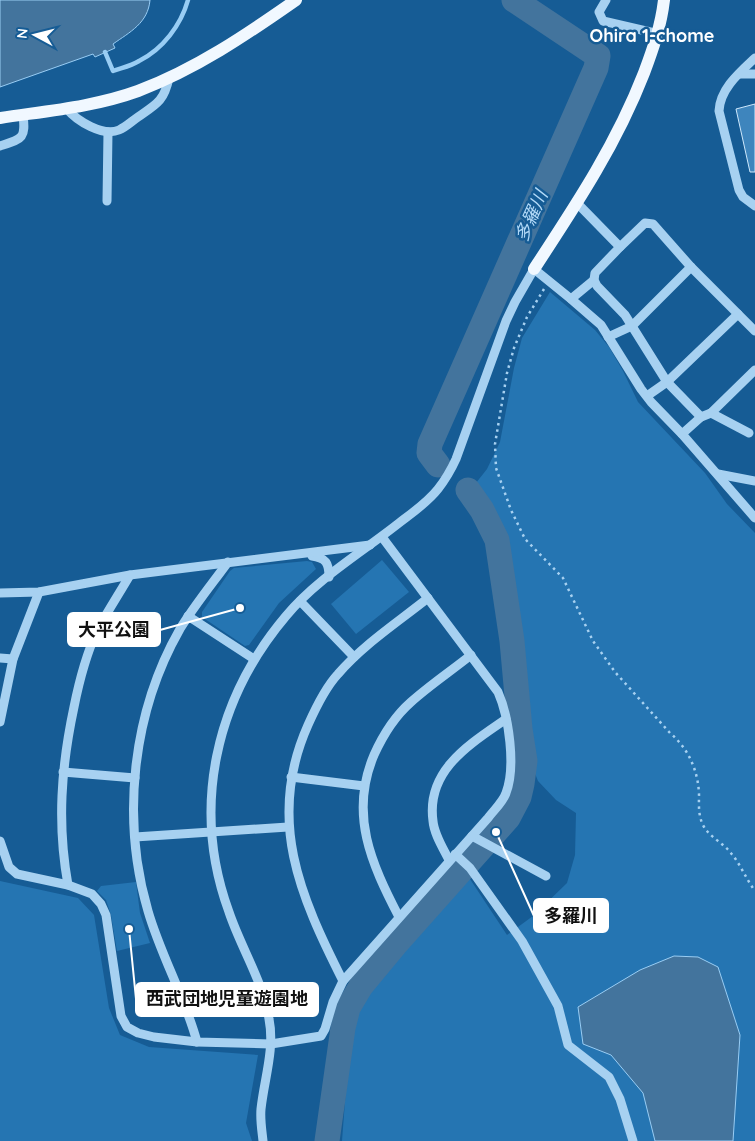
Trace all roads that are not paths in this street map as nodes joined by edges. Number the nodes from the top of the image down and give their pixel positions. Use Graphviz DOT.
graph roads {
  1 [pos="296,0"];
  2 [pos="606,0"];
  3 [pos="664,0"];
  4 [pos="658,34"];
  5 [pos="755,58"];
  6 [pos="740,74"];
  7 [pos="755,74"];
  8 [pos="169,78"];
  9 [pos="67,109"];
  10 [pos="24,114"];
  11 [pos="0,118"];
  12 [pos="108,132"];
  13 [pos="0,146"];
  14 [pos="107,201"];
  15 [pos="577,203"];
  16 [pos="755,206"];
  17 [pos="620,247"];
  18 [pos="691,267"];
  19 [pos="534,269"];
  20 [pos="594,280"];
  21 [pos="571,299"];
  22 [pos="738,314"];
  23 [pos="632,326"];
  24 [pos="755,331"];
  25 [pos="608,337"];
  26 [pos="755,370"];
  27 [pos="667,382"];
  28 [pos="647,396"];
  29 [pos="711,413"];
  30 [pos="701,417"];
  31 [pos="749,433"];
  32 [pos="682,434"];
  33 [pos="718,474"];
  34 [pos="755,481"];
  35 [pos="755,518"];
  36 [pos="382,537"];
  37 [pos="371,545"];
  38 [pos="299,555"];
  39 [pos="228,562"];
  40 [pos="130,575"];
  41 [pos="329,577"];
  42 [pos="39,592"];
  43 [pos="0,593"];
  44 [pos="428,598"];
  45 [pos="300,601"];
  46 [pos="188,616"];
  47 [pos="471,655"];
  48 [pos="354,657"];
  49 [pos="0,658"];
  50 [pos="13,659"];
  51 [pos="254,659"];
  52 [pos="506,720"];
  53 [pos="0,722"];
  54 [pos="63,772"];
  55 [pos="291,777"];
  56 [pos="135,778"];
  57 [pos="364,786"];
  58 [pos="288,827"];
  59 [pos="212,831"];
  60 [pos="472,836"];
  61 [pos="135,837"];
  62 [pos="0,841"];
  63 [pos="452,857"];
  64 [pos="546,876"];
  65 [pos="68,885"];
  66 [pos="399,917"];
  67 [pos="343,981"];
  68 [pos="197,1042"];
  69 [pos="270,1044"];
  70 [pos="263,1141"];
  71 [pos="632,1141"];
  1 -- 8 [label="main road"];
  2 -- 4 [label="street"];
  3 -- 4 [label="main road"];
  4 -- 15 [label="main road"];
  5 -- 6 [label="street"];
  6 -- 7 [label="street"];
  6 -- 16 [label="street"];
  8 -- 9 [label="main road"];
  8 -- 12 [label="street"];
  9 -- 10 [label="main road"];
  9 -- 12 [label="street"];
  10 -- 11 [label="main road"];
  10 -- 13 [label="street"];
  12 -- 14 [label="street"];
  15 -- 17 [label="street"];
  15 -- 19 [label="main road"];
  17 -- 18 [label="street"];
  17 -- 20 [label="street"];
  18 -- 22 [label="street"];
  18 -- 23 [label="street"];
  19 -- 21 [label="street"];
  19 -- 36 [label="street"];
  20 -- 21 [label="street"];
  20 -- 23 [label="street"];
  21 -- 25 [label="street"];
  22 -- 24 [label="street"];
  22 -- 27 [label="street"];
  23 -- 25 [label="street"];
  23 -- 27 [label="street"];
  25 -- 28 [label="street"];
  26 -- 29 [label="street"];
  27 -- 28 [label="street"];
  27 -- 30 [label="street"];
  28 -- 32 [label="street"];
  29 -- 30 [label="street"];
  29 -- 31 [label="street"];
  30 -- 32 [label="street"];
  32 -- 33 [label="street"];
  33 -- 34 [label="street"];
  33 -- 35 [label="street"];
  36 -- 37 [label="street"];
  36 -- 44 [label="street"];
  37 -- 38 [label="street"];
  37 -- 41 [label="street"];
  38 -- 39 [label="street"];
  38 -- 41 [label="street"];
  39 -- 40 [label="street"];
  39 -- 46 [label="street"];
  40 -- 42 [label="street"];
  40 -- 54 [label="street"];
  41 -- 45 [label="street"];
  42 -- 43 [label="street"];
  42 -- 50 [label="street"];
  44 -- 47 [label="street"];
  44 -- 48 [label="street"];
  45 -- 48 [label="street"];
  45 -- 51 [label="street"];
  46 -- 51 [label="street"];
  46 -- 56 [label="street"];
  47 -- 52 [label="street"];
  47 -- 57 [label="street"];
  48 -- 55 [label="street"];
  49 -- 50 [label="street"];
  50 -- 53 [label="street"];
  51 -- 59 [label="street"];
  52 -- 60 [label="street"];
  52 -- 63 [label="street"];
  54 -- 56 [label="street"];
  54 -- 65 [label="street"];
  55 -- 57 [label="street"];
  55 -- 58 [label="street"];
  56 -- 61 [label="street"];
  57 -- 66 [label="street"];
  58 -- 59 [label="street"];
  58 -- 67 [label="street"];
  59 -- 61 [label="street"];
  59 -- 69 [label="street"];
  60 -- 63 [label="street"];
  60 -- 64 [label="street"];
  61 -- 68 [label="street"];
  62 -- 65 [label="street"];
  63 -- 66 [label="street"];
  63 -- 71 [label="street"];
  65 -- 68 [label="street"];
  66 -- 67 [label="street"];
  67 -- 69 [label="street"];
  68 -- 69 [label="street"];
  69 -- 70 [label="street"];
}
